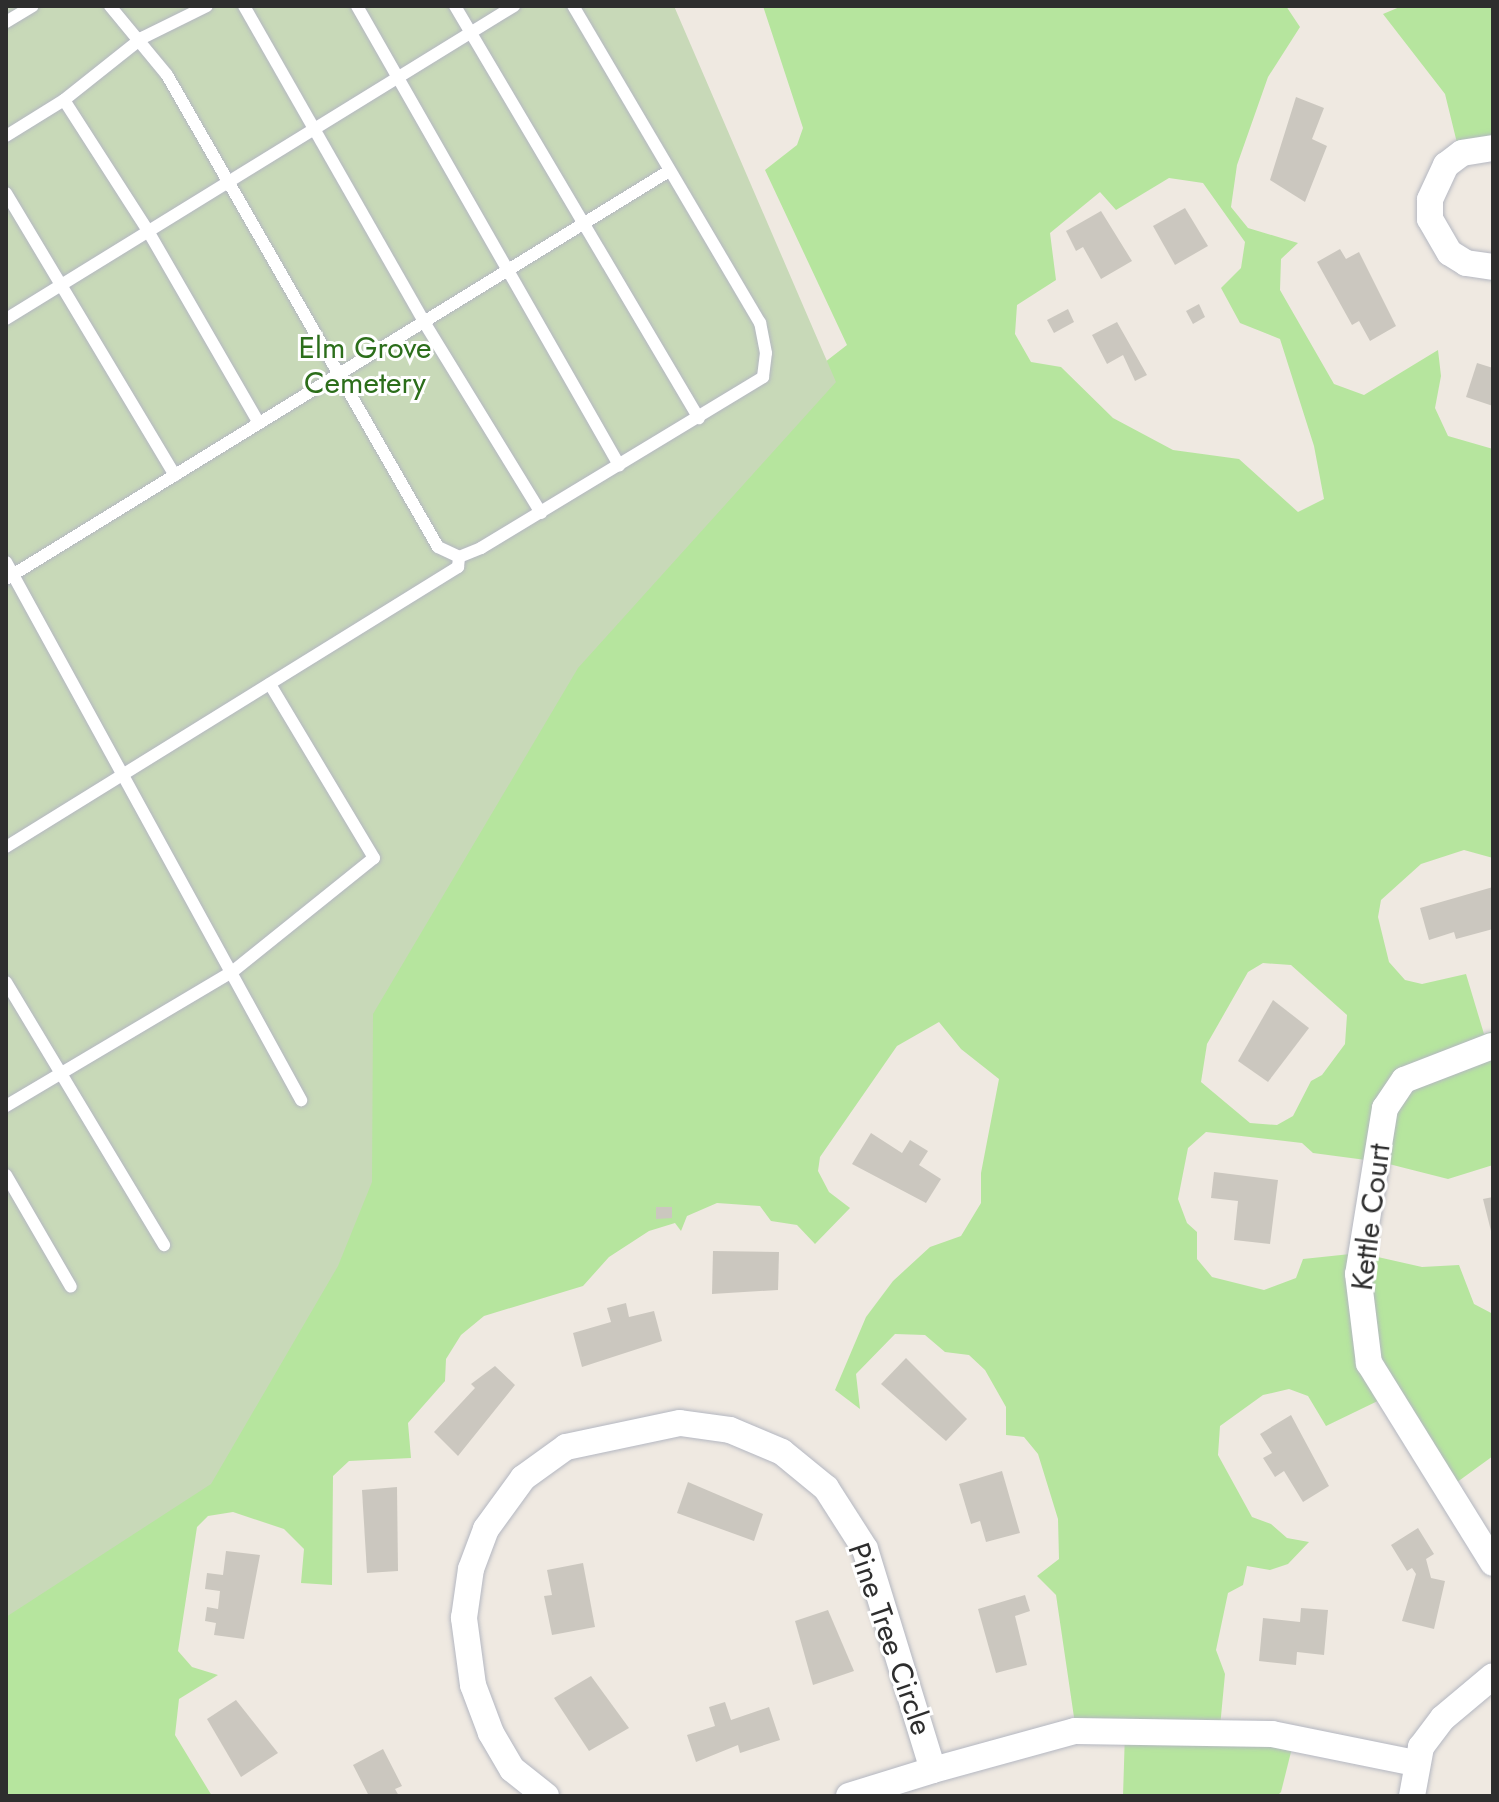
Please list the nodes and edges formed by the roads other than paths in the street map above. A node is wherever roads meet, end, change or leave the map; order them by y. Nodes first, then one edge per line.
1 (33, 6) edge
2 (110, 6) edge
3 (207, 6) edge
4 (244, 6) edge
5 (357, 6) edge
6 (455, 6) edge
7 (514, 6) edge
8 (573, 6) edge
9 (6, 22) edge
10 (470, 33) junction
11 (142, 38) junction
12 (397, 78) junction
13 (64, 100) junction
14 (316, 128) junction
15 (6, 136) edge
16 (1493, 148) edge
17 (669, 171) junction
18 (228, 182) junction
19 (6, 193) edge
20 (583, 224) junction
21 (148, 231) junction
22 (1493, 267) edge
23 (509, 270) junction
24 (61, 284) junction
25 (6, 319) edge
26 (424, 322) junction
27 (339, 375) junction
28 (699, 418) junction
29 (259, 423) junction
30 (619, 465) junction
31 (175, 475) junction
32 (541, 513) junction
33 (459, 557) junction
34 (6, 562) edge
35 (10, 576) edge
36 (270, 684) junction
37 (125, 774) junction
38 (6, 847) edge
39 (232, 972) junction
40 (6, 982) edge
41 (1492, 1046) edge
42 (62, 1074) junction
43 (301, 1100) dead end
44 (6, 1106) edge
45 (6, 1175) edge
46 (164, 1245) dead end
47 (71, 1287) dead end
48 (1493, 1563) edge
49 (1493, 1676) edge
50 (1415, 1763) junction
51 (933, 1770) junction
52 (546, 1796) edge
53 (849, 1796) edge
54 (1412, 1796) edge

1 - 9 lane
2 - 11 lane
3 - 11 lane
4 - 14 lane
5 - 12 lane
6 - 10 lane
7 - 10 lane
8 - 17 lane
10 - 12 lane
10 - 20 lane
11 - 13 lane
11 - 18 lane
12 - 14 lane
12 - 23 lane
13 - 15 lane
13 - 21 lane
14 - 18 lane
14 - 26 lane
16 - 22 street
17 - 20 lane
17 - 28 lane
18 - 21 lane
18 - 27 lane
19 - 24 lane
20 - 23 lane
20 - 28 lane
21 - 24 lane
21 - 29 lane
23 - 26 lane
23 - 30 lane
24 - 25 lane
24 - 31 lane
26 - 27 lane
26 - 32 lane
27 - 29 lane
27 - 33 lane
28 - 30 lane
29 - 31 lane
30 - 32 lane
31 - 35 lane
32 - 33 lane
33 - 36 lane
34 - 35 lane
35 - 37 lane
36 - 37 lane
36 - 39 lane
37 - 38 lane
37 - 39 lane
39 - 42 lane
39 - 43 lane
40 - 42 lane
41 - 48 street, Kettle Court
42 - 44 lane
42 - 46 lane
45 - 47 lane
49 - 50 street
50 - 51 street, Pine Tree Circle
50 - 54 street
51 - 52 street, Pine Tree Circle
51 - 53 street, Pine Tree Circle

